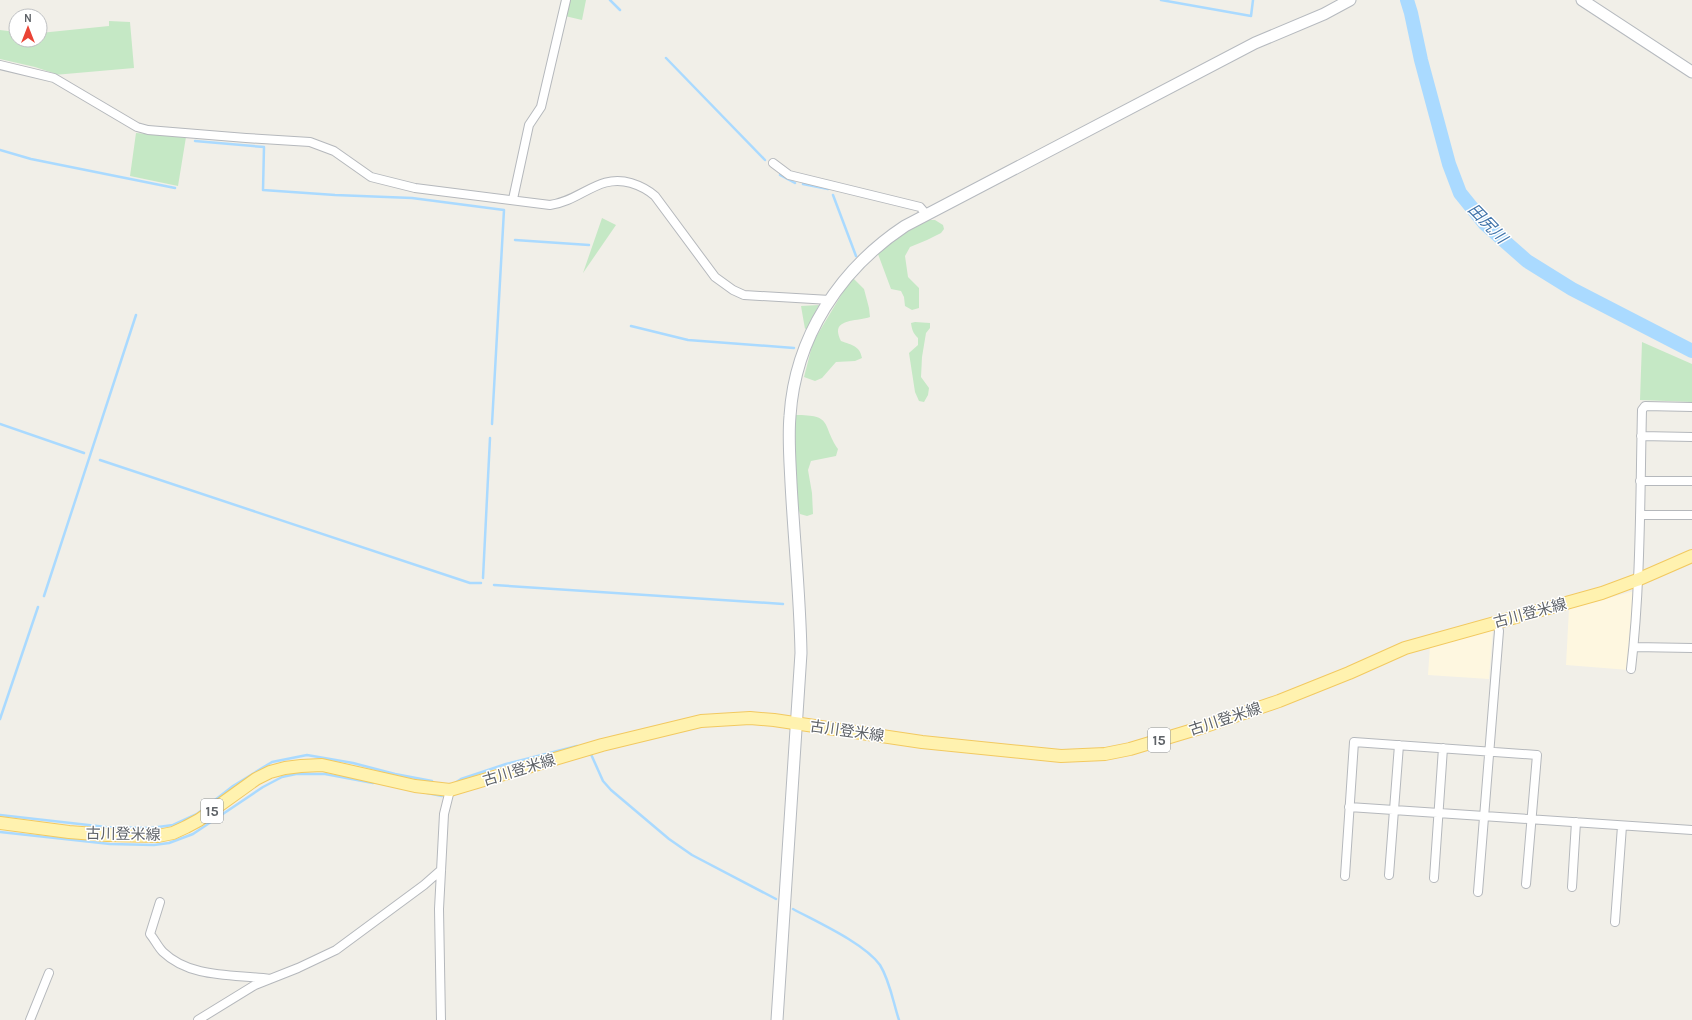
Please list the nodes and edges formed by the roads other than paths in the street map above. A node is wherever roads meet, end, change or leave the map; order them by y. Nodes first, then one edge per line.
1 (566, 0) edge
2 (1350, 0) edge
3 (1582, 0) edge
4 (0, 65) edge
5 (1692, 72) edge
6 (773, 164) dead end
7 (513, 199) junction
8 (926, 214) junction
9 (830, 300) junction
10 (1692, 407) edge
11 (1641, 436) junction
12 (1692, 437) edge
13 (1640, 481) junction
14 (1692, 481) edge
15 (1692, 514) edge
16 (1640, 515) junction
17 (1692, 556) edge
18 (1637, 580) junction
19 (1497, 622) junction
20 (1634, 647) junction
21 (1692, 648) edge
22 (1631, 669) dead end
23 (796, 723) junction
24 (1399, 745) junction
25 (1443, 748) junction
26 (1489, 752) junction
27 (450, 790) junction
28 (1349, 807) junction
29 (1394, 810) junction
30 (1439, 813) junction
31 (1483, 816) junction
32 (1531, 819) junction
33 (1576, 822) junction
34 (0, 823) edge
35 (1622, 826) junction
36 (1692, 830) edge
37 (441, 870) junction
38 (1389, 875) dead end
39 (1345, 876) dead end
40 (1434, 878) dead end
41 (1526, 884) dead end
42 (1572, 887) dead end
43 (1478, 892) dead end
44 (160, 902) dead end
45 (1615, 922) dead end
46 (49, 973) dead end
47 (271, 979) junction
48 (30, 1020) edge
49 (198, 1020) edge
50 (441, 1020) edge
51 (777, 1020) edge

1 - 7 street
2 - 8 street
3 - 5 street
4 - 7 street
6 - 8 street
7 - 9 street
8 - 9 street
9 - 23 street
10 - 11 street
11 - 12 street
11 - 13 street
13 - 14 street
13 - 16 street
15 - 16 street
16 - 18 street
17 - 18 main road, 古川登米線 / 15
18 - 19 main road, 古川登米線 / 15
18 - 20 street
19 - 23 main road, 古川登米線 / 15
19 - 26 street
20 - 21 street
20 - 22 street
23 - 27 main road, 古川登米線 / 15
23 - 51 street
24 - 25 street
24 - 28 street
24 - 29 street
25 - 26 street
25 - 30 street
26 - 31 street
26 - 32 street
27 - 34 main road, 古川登米線 / 15
27 - 37 street
28 - 29 street
28 - 39 street
29 - 30 street
29 - 38 street
30 - 31 street
30 - 40 street
31 - 32 street
31 - 43 street
32 - 33 street
32 - 41 street
33 - 35 street
33 - 42 street
35 - 36 street
35 - 45 street
37 - 47 street
37 - 50 street
44 - 47 street
46 - 48 street
47 - 49 street

